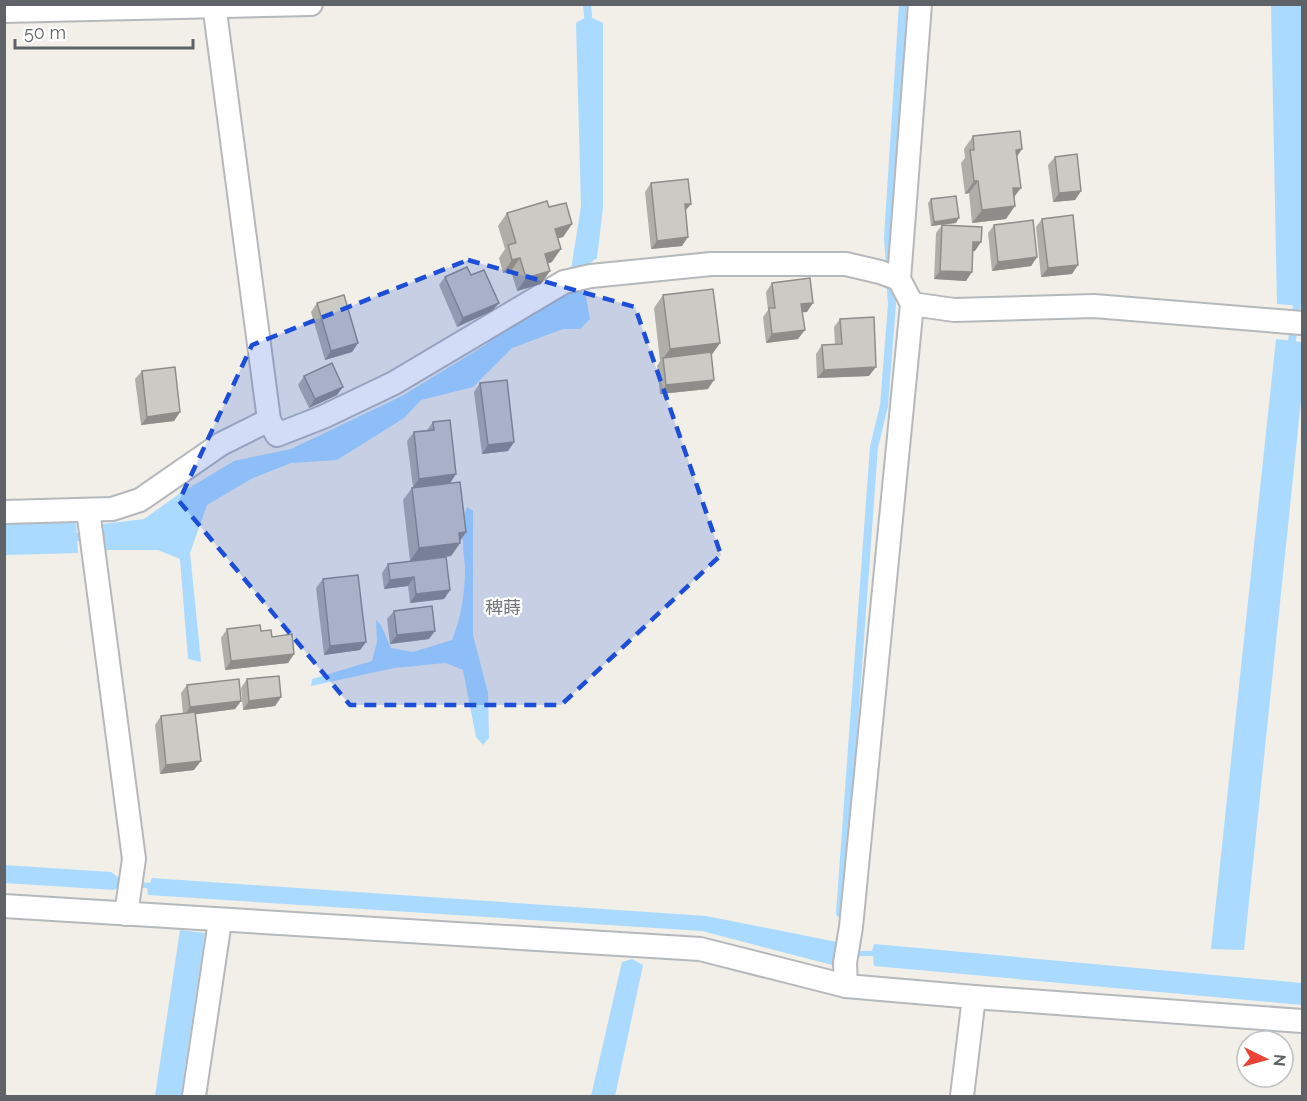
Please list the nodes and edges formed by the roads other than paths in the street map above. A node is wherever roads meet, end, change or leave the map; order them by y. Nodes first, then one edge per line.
1 (311, 4) edge
2 (920, 4) edge
3 (214, 5) edge
4 (4, 11) edge
5 (890, 275) junction
6 (912, 304) junction
7 (1296, 323) edge
8 (269, 420) junction
9 (4, 512) edge
10 (89, 518) junction
11 (128, 905) junction
12 (4, 906) edge
13 (219, 921) junction
14 (846, 975) junction
15 (974, 998) junction
16 (1302, 1021) edge
17 (195, 1096) edge
18 (962, 1096) edge

1 - 3 street
2 - 5 street
3 - 4 street
3 - 8 street
5 - 6 street
5 - 8 street
6 - 7 street
6 - 14 street
8 - 10 street
9 - 10 street
10 - 11 street
11 - 12 street
11 - 13 street
13 - 14 street
13 - 17 street
14 - 15 street
15 - 16 street
15 - 18 street

